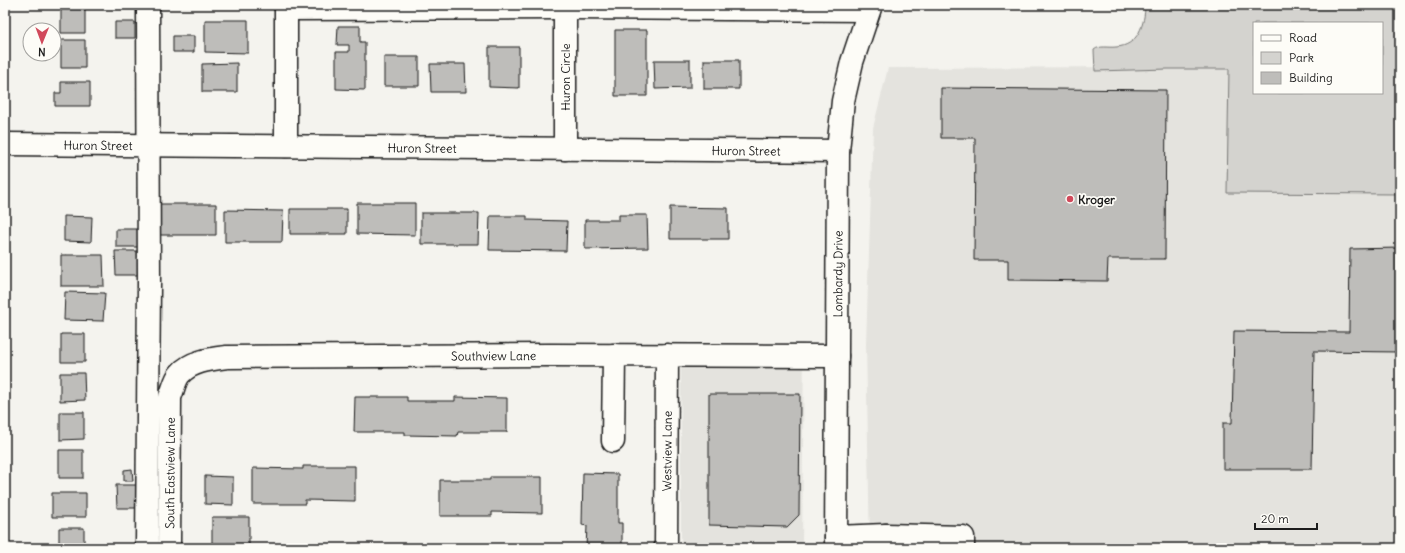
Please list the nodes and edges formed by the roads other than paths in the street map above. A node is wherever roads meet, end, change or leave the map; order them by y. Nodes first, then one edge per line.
1 (148, 5) edge
2 (565, 6) edge
3 (286, 7) edge
4 (870, 7) edge
5 (5, 144) edge
6 (149, 145) junction
7 (286, 146) junction
8 (565, 148) junction
9 (838, 151) junction
10 (614, 355) junction
11 (667, 355) junction
12 (837, 356) junction
13 (170, 397) joint
14 (613, 441) dead end
15 (886, 542) edge
16 (836, 543) edge
17 (147, 548) edge
18 (169, 548) edge
19 (666, 548) edge
20 (963, 548) edge

1 - 6 street
2 - 3 street
2 - 4 street
2 - 8 street, Huron Circle
3 - 7 street
4 - 9 street, Lombardy Drive
5 - 6 street, Huron Street
6 - 7 street, Huron Street
6 - 17 street
7 - 8 street, Huron Street
8 - 9 street, Huron Street
9 - 12 street, Lombardy Drive
10 - 11 street, Southview Lane
10 - 13 street, Southview Lane
10 - 14 street
11 - 12 street, Southview Lane
11 - 19 street, Westview Lane
12 - 16 street, Lombardy Drive
13 - 18 street, South Eastview Lane
15 - 16 street
15 - 20 street

